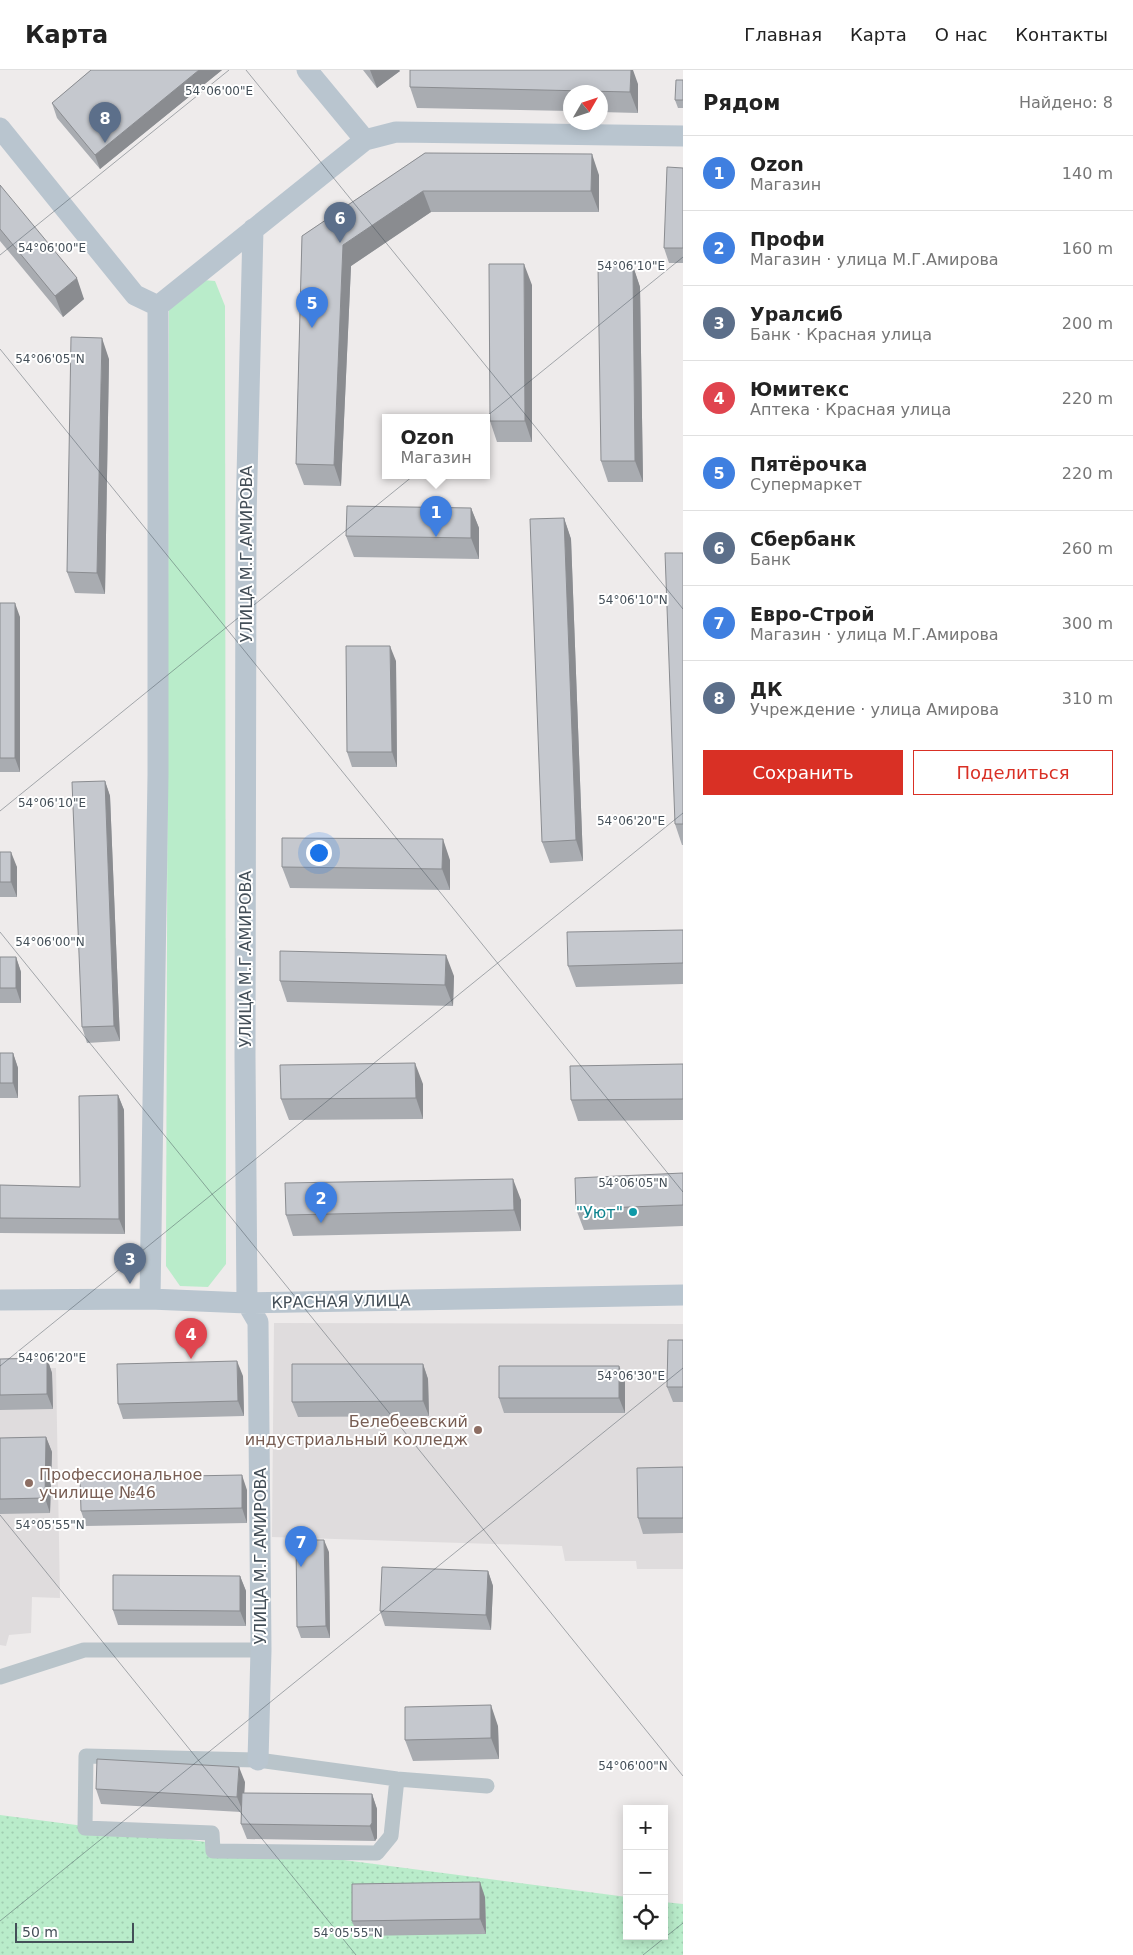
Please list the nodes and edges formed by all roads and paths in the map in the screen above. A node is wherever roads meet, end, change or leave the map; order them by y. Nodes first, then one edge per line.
1 (307, 70) edge
2 (0, 128) edge
3 (683, 136) edge
4 (365, 140) junction
5 (253, 229) junction
6 (158, 306) junction
7 (683, 1296) edge
8 (150, 1299) junction
9 (0, 1300) edge
10 (247, 1303) junction
11 (261, 1650) junction
12 (0, 1677) edge
13 (258, 1760) junction
14 (398, 1779) junction
15 (488, 1786) dead end

1 - 4 street
2 - 6 street
3 - 4 street
4 - 5 street
5 - 6 street
5 - 10 street, УЛИЦА М.Г.АМИРОВА
6 - 8 street
7 - 10 street, КРАСНАЯ УЛИЦА
8 - 9 street, КРАСНАЯ УЛИЦА
8 - 10 street, КРАСНАЯ УЛИЦА
10 - 11 street, УЛИЦА М.Г.АМИРОВА
11 - 12 street
11 - 13 street, УЛИЦА М.Г.АМИРОВА
13 - 14 street
13 - 14 street
14 - 15 street

